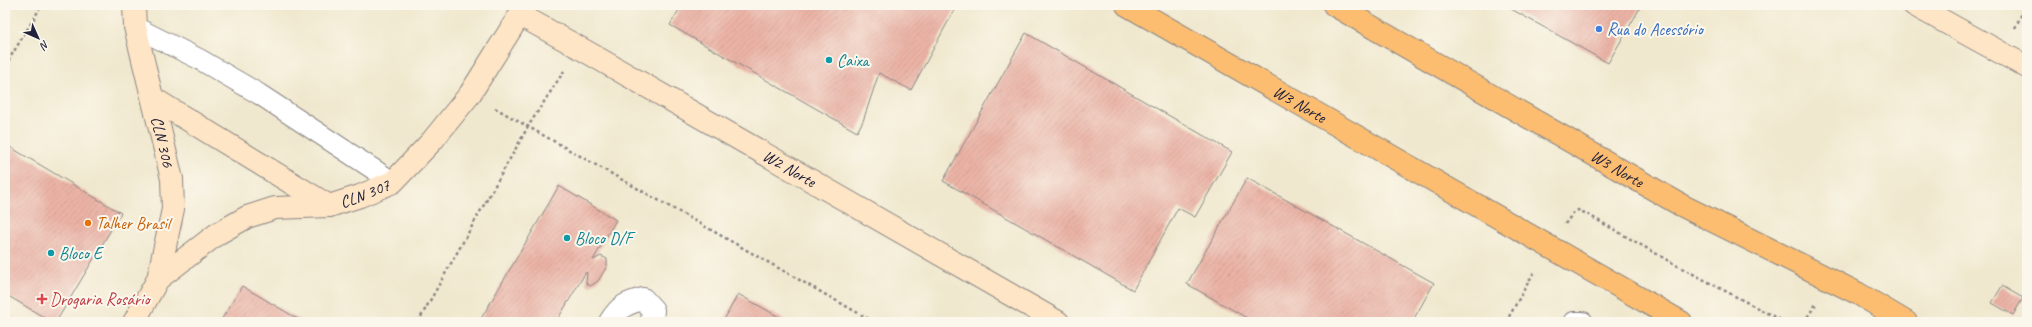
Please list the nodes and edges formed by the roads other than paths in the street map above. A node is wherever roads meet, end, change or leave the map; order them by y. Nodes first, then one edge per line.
1 (134, 5) edge
2 (1127, 5) edge
3 (1334, 5) edge
4 (1914, 5) edge
5 (523, 10) edge
6 (136, 27) junction
7 (2027, 67) edge
8 (154, 99) junction
9 (393, 182) junction
10 (329, 206) junction
11 (158, 279) junction
12 (134, 322) edge
13 (610, 322) edge
14 (652, 322) edge
15 (1058, 322) edge
16 (1574, 322) edge
17 (1583, 322) edge
18 (1681, 322) edge
19 (1906, 322) edge

1 - 6 street, CLN 306
2 - 18 main road, W3 Norte
3 - 19 main road, W3 Norte
4 - 7 street
5 - 9 street, CLN 307
5 - 15 street, W2 Norte
6 - 8 street, CLN 306
6 - 9 lane
8 - 10 street
8 - 11 street, CLN 306
9 - 10 street, CLN 307
10 - 11 street, CLN 307
11 - 12 street
13 - 14 street
16 - 17 lane

